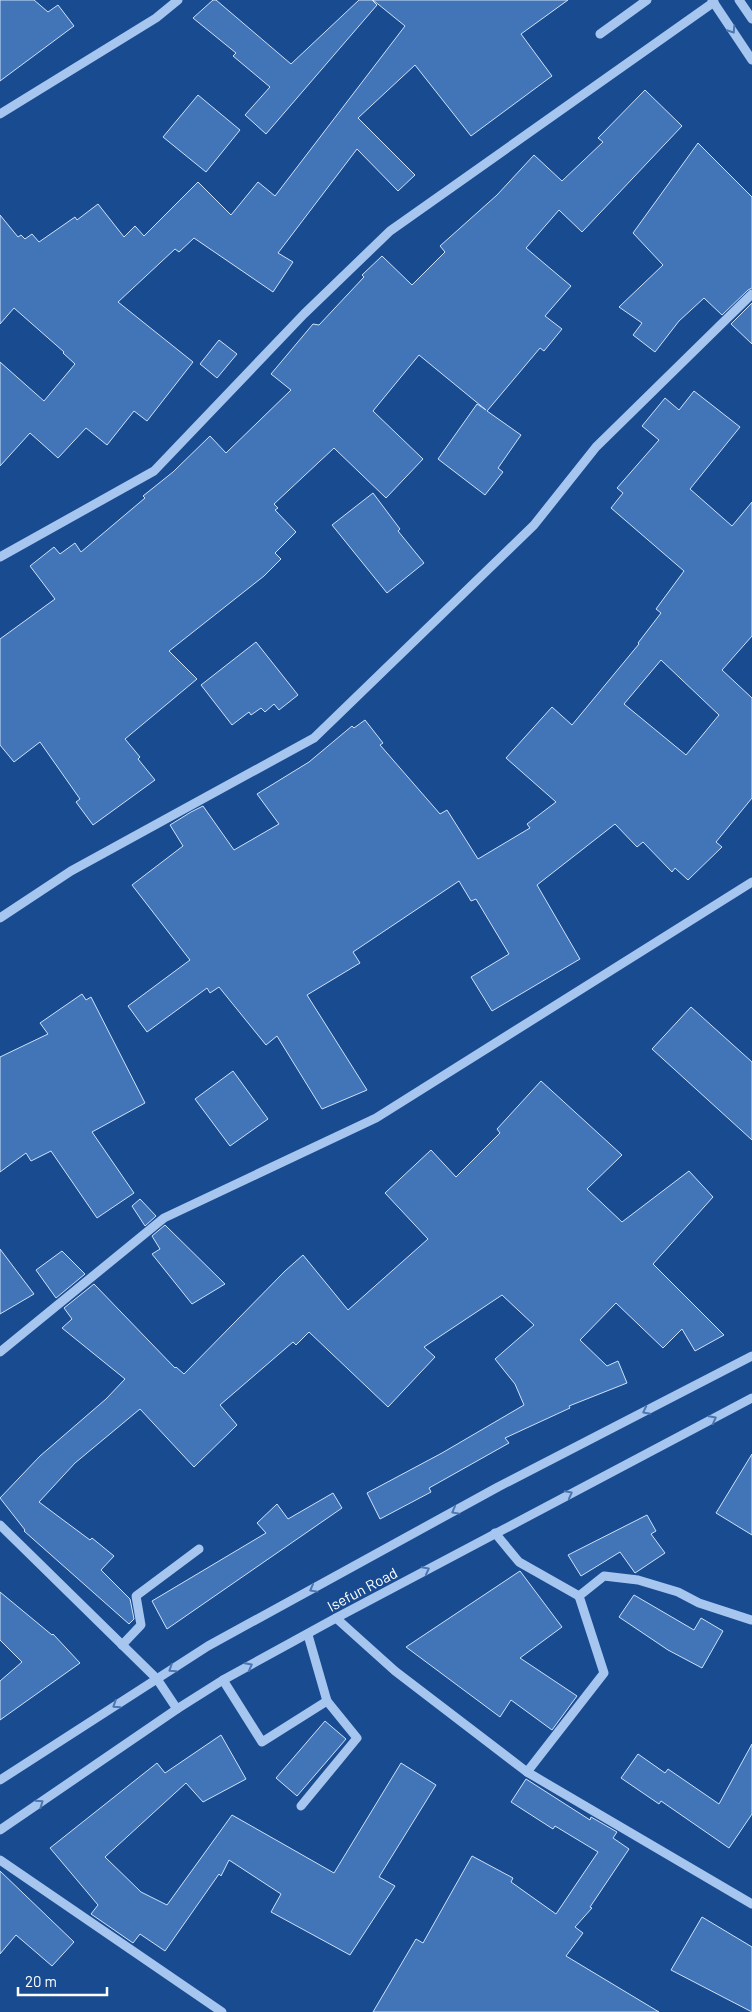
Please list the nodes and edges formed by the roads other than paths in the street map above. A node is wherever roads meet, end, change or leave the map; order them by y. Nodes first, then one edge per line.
1 (178, 0) edge
2 (647, 0) edge
3 (739, 0) edge
4 (713, 1) edge
5 (752, 19) edge
6 (600, 34) dead end
7 (752, 60) edge
8 (0, 114) edge
9 (752, 294) edge
10 (0, 557) edge
11 (752, 882) edge
12 (0, 918) edge
13 (0, 1352) edge
14 (752, 1356) edge
15 (752, 1398) edge
16 (0, 1524) edge
17 (495, 1534) junction
18 (199, 1549) dead end
19 (580, 1596) junction
20 (336, 1618) junction
21 (751, 1620) dead end
22 (308, 1635) junction
23 (122, 1645) junction
24 (157, 1679) junction
25 (223, 1680) junction
26 (327, 1701) junction
27 (177, 1709) junction
28 (527, 1772) junction
29 (0, 1780) edge
30 (301, 1806) dead end
31 (0, 1830) edge
32 (0, 1860) edge
33 (752, 1904) edge
34 (222, 2012) edge

1 - 8 street
2 - 6 street
3 - 5 street
4 -> 7 street
4 - 10 street
9 - 12 street
11 - 13 street
14 -> 24 street, Isefun Road
17 -> 15 street, Isefun Road
16 - 23 street
17 - 19 street
20 -> 17 street, Isefun Road
18 - 23 street
19 - 21 street
19 - 28 street
20 - 22 street, Isefun Road
20 - 28 street
25 -> 22 street, Isefun Road
22 - 26 street
23 - 24 street
24 - 27 street
24 -> 29 street, Isefun Road
25 - 26 street
25 - 27 street, Isefun Road
26 - 30 street
31 -> 27 street, Isefun Road
28 - 33 street
32 - 34 street

